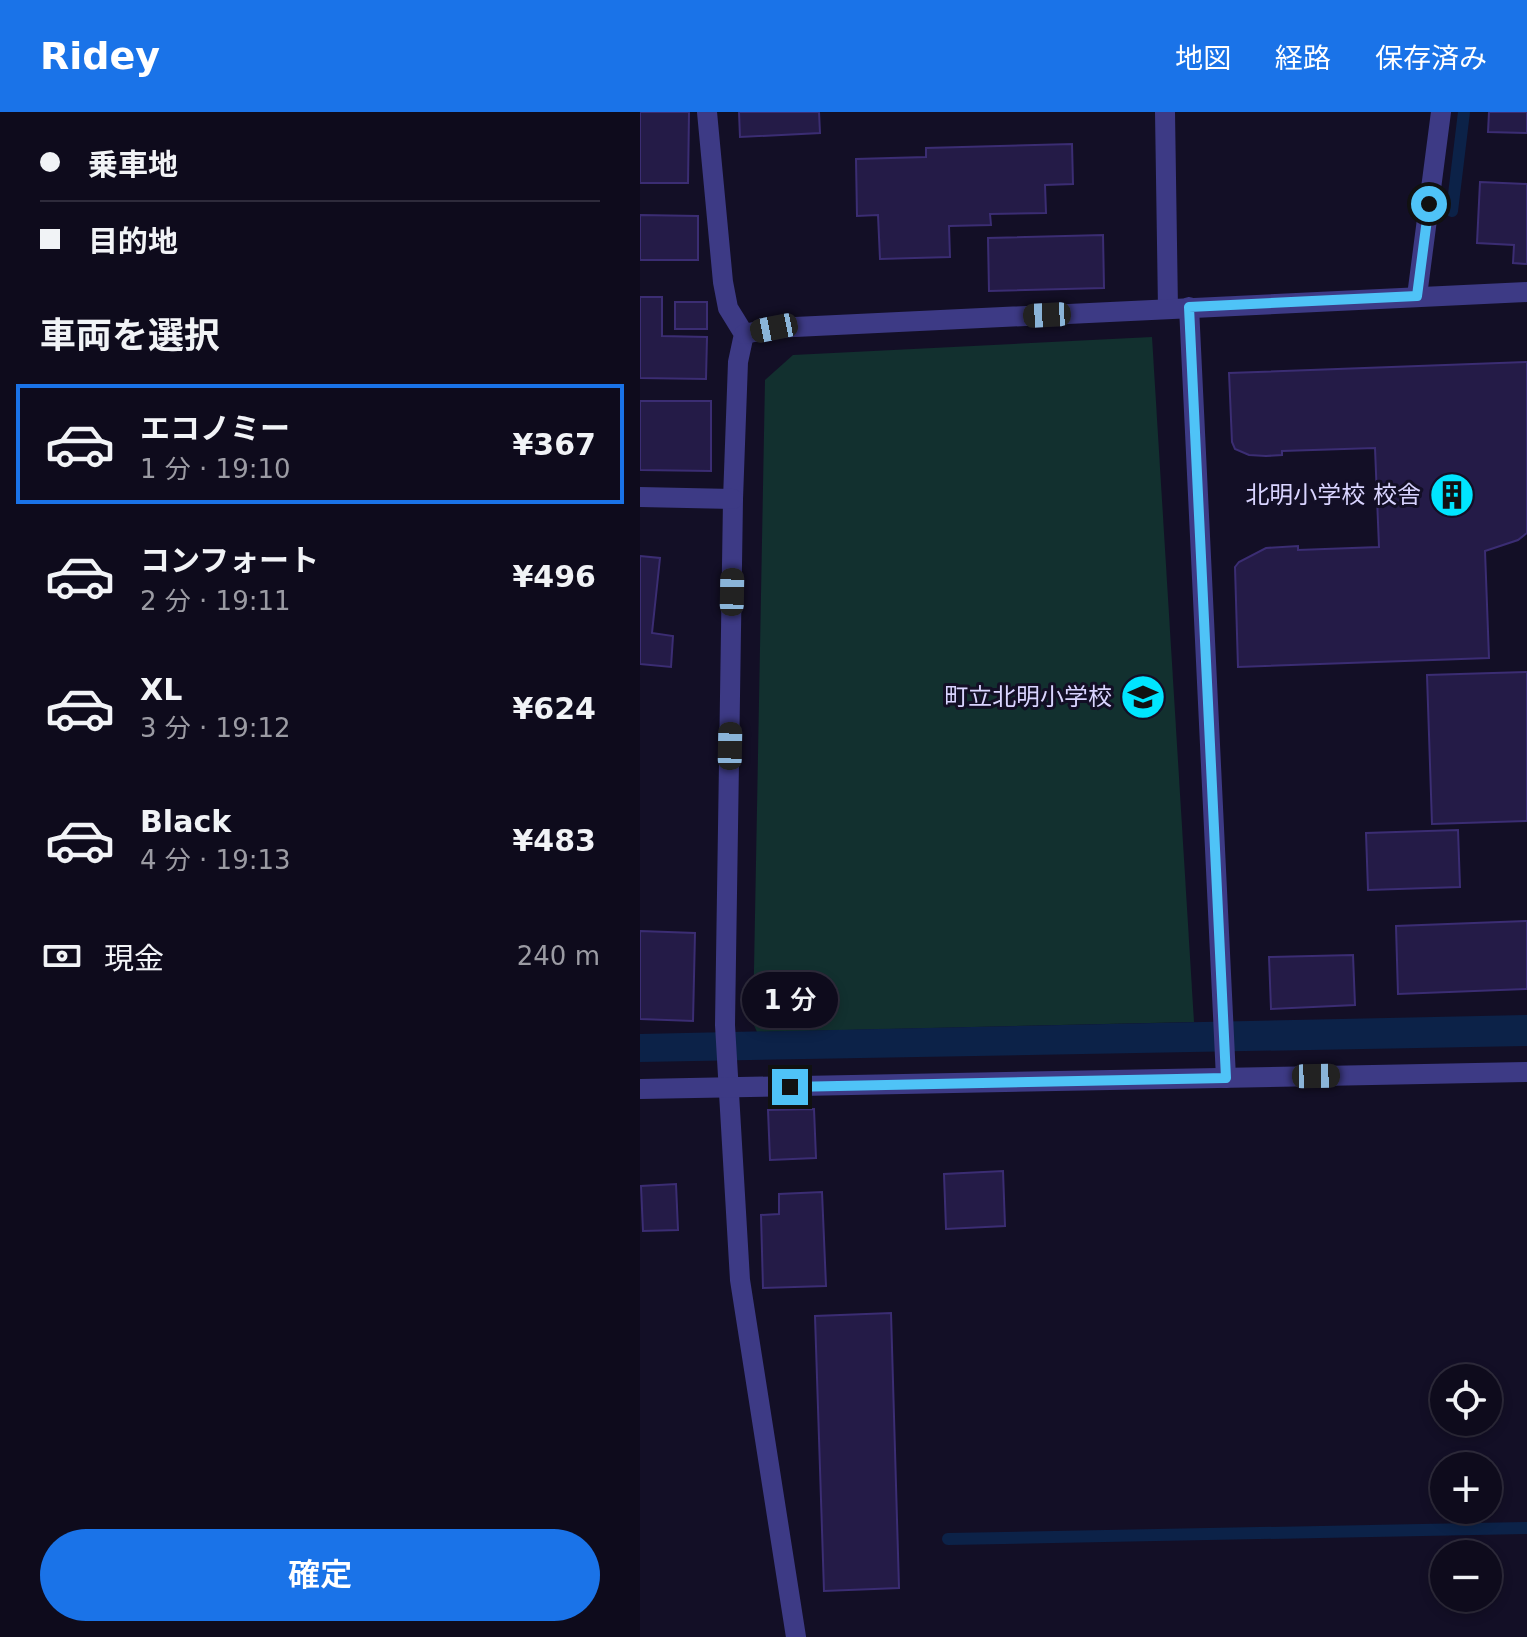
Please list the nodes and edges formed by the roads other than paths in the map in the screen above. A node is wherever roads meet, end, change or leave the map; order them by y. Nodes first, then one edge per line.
1 (707, 112) edge
2 (1165, 112) edge
3 (1441, 112) edge
4 (1527, 292) edge
5 (1417, 296) junction
6 (1189, 307) junction
7 (1168, 309) junction
8 (744, 334) junction
9 (640, 497) edge
10 (733, 499) junction
11 (1226, 1070) junction
12 (1527, 1072) edge
13 (727, 1080) junction
14 (640, 1089) edge
15 (796, 1637) edge

1 - 8 street
2 - 7 street
3 - 5 street
4 - 5 street
5 - 6 street
6 - 7 street
6 - 11 street
7 - 8 street
8 - 10 street
9 - 10 street
10 - 13 street
11 - 12 street
11 - 13 street
13 - 14 street
13 - 15 street

